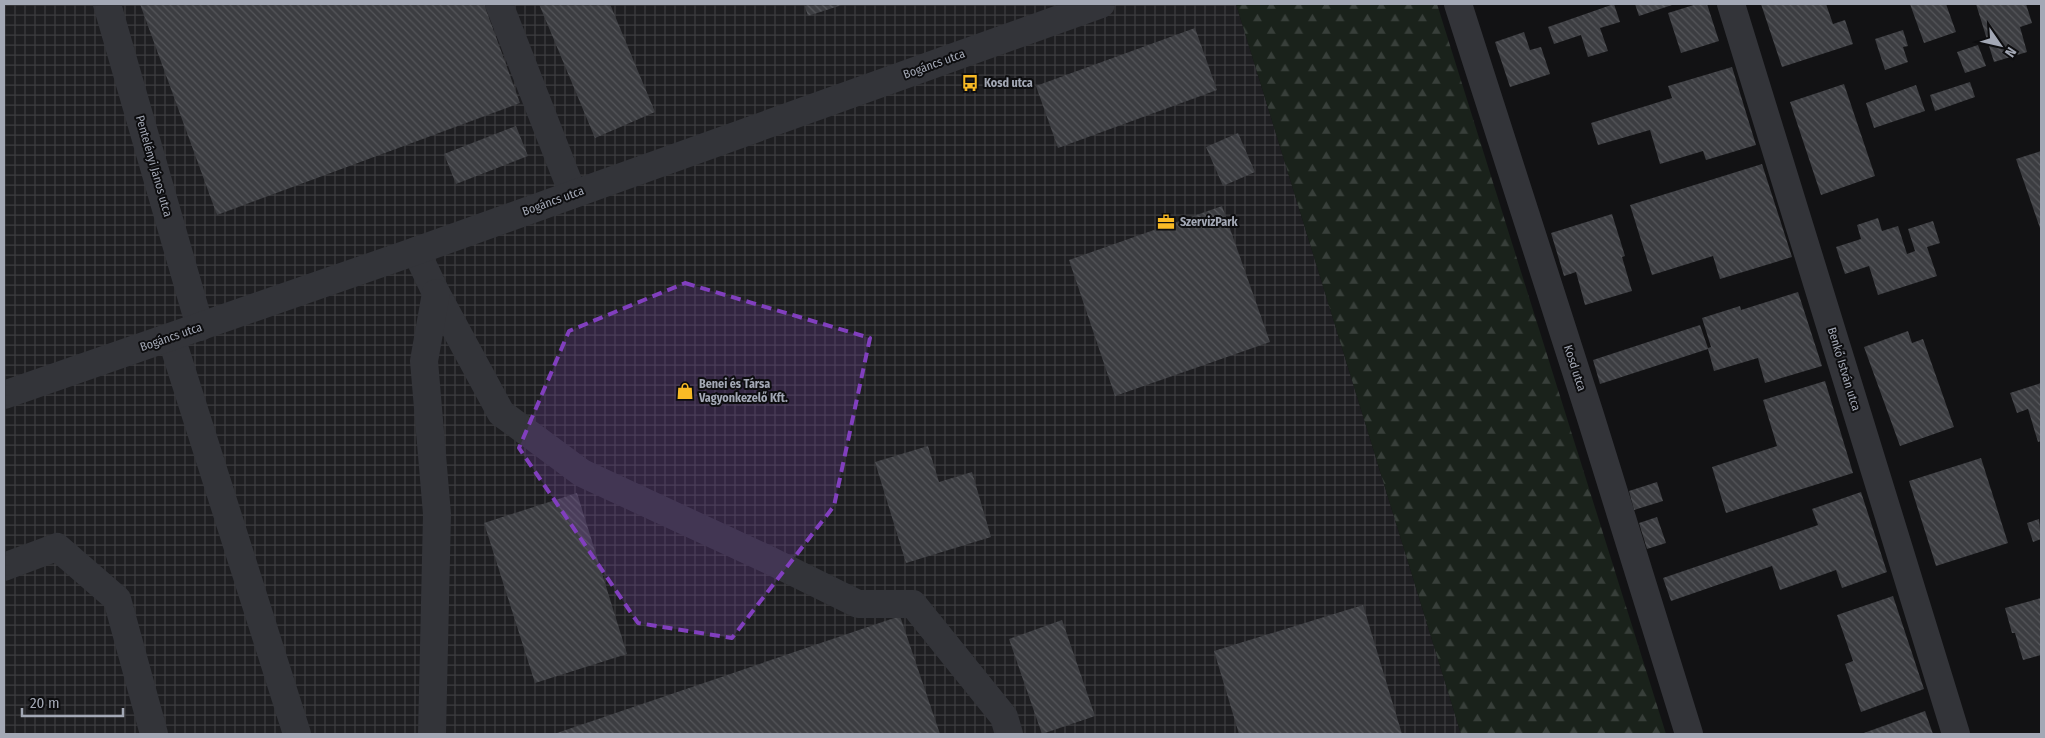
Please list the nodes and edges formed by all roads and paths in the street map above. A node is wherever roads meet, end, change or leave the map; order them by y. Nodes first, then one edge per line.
1 (107, 4) edge
2 (499, 4) edge
3 (1101, 4) edge
4 (1458, 4) edge
5 (1732, 4) edge
6 (573, 194) junction
7 (416, 251) junction
8 (436, 293) junction
9 (200, 327) junction
10 (171, 337) junction
11 (4, 395) edge
12 (4, 567) edge
13 (154, 734) edge
14 (297, 734) edge
15 (432, 734) edge
16 (1009, 734) edge
17 (1689, 734) edge
18 (1956, 734) edge

1 - 9 street, Pentelényi János utca
2 - 6 street
3 - 6 street, Bogáncs utca
4 - 17 street, Kosd utca
5 - 18 street, Benkő István utca
6 - 7 street, Bogáncs utca
7 - 8 street
7 - 9 street, Bogáncs utca
8 - 15 street
8 - 16 street
9 - 10 street, Bogáncs utca
10 - 11 street, Bogáncs utca
10 - 14 street
12 - 13 street

